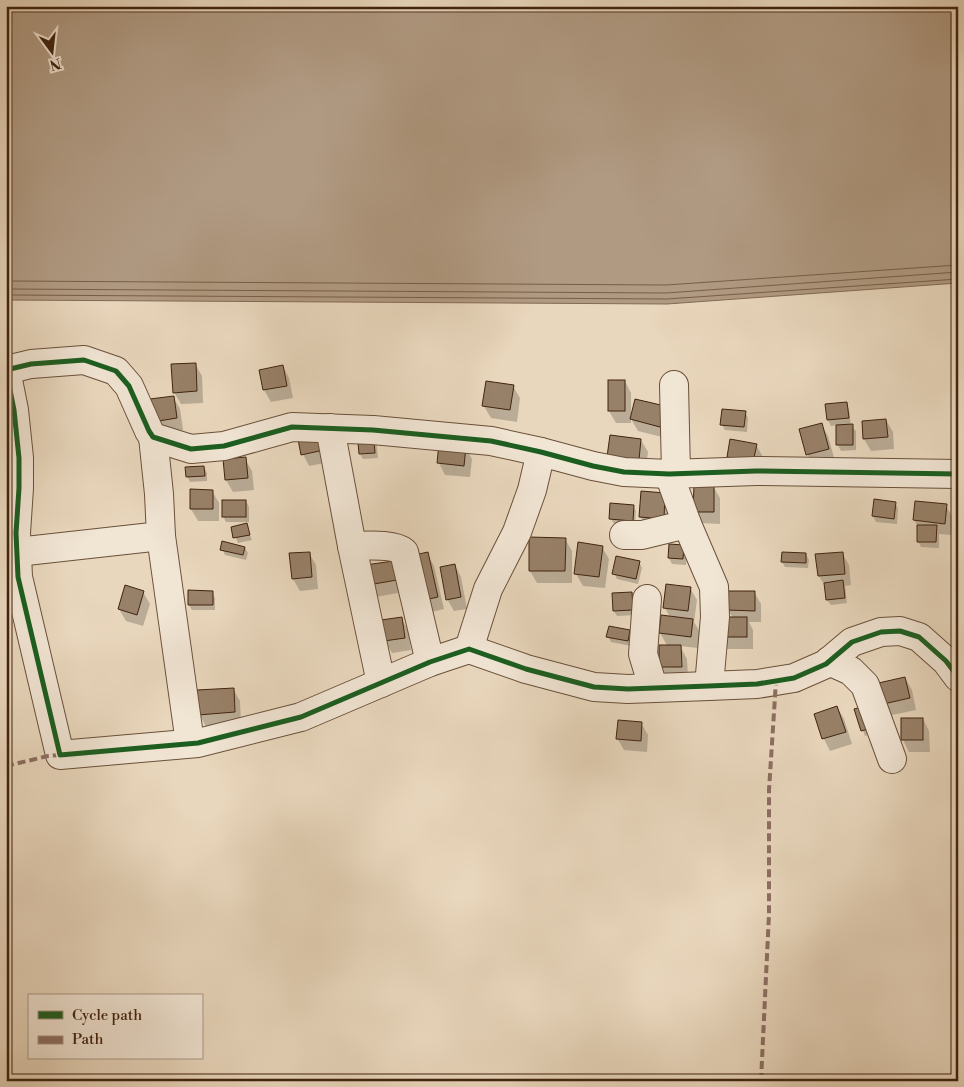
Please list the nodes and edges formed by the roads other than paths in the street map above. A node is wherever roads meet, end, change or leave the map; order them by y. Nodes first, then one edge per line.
1 (6, 370) edge
2 (674, 386) dead end
3 (330, 428) junction
4 (154, 436) junction
5 (541, 452) junction
6 (673, 474) junction
7 (958, 474) edge
8 (687, 524) junction
9 (161, 536) junction
10 (624, 536) dead end
11 (352, 546) junction
12 (17, 552) junction
13 (647, 598) dead end
14 (468, 650) junction
15 (829, 661) junction
16 (430, 662) junction
17 (958, 677) edge
18 (381, 683) junction
19 (710, 686) junction
20 (653, 687) junction
21 (190, 743) junction
22 (892, 759) dead end

1 - 4 street
1 - 12 street
2 - 6 street
3 - 4 street
3 - 5 street
3 - 11 street
4 - 9 street
5 - 6 street
5 - 14 street
6 - 7 street
6 - 8 street
8 - 10 street
8 - 19 street
9 - 12 street
9 - 21 street
11 - 16 street
11 - 18 street
12 - 21 street
13 - 20 street
14 - 16 street
14 - 20 street
15 - 17 street
15 - 19 street
15 - 22 street
16 - 18 street
18 - 21 street
19 - 20 street

